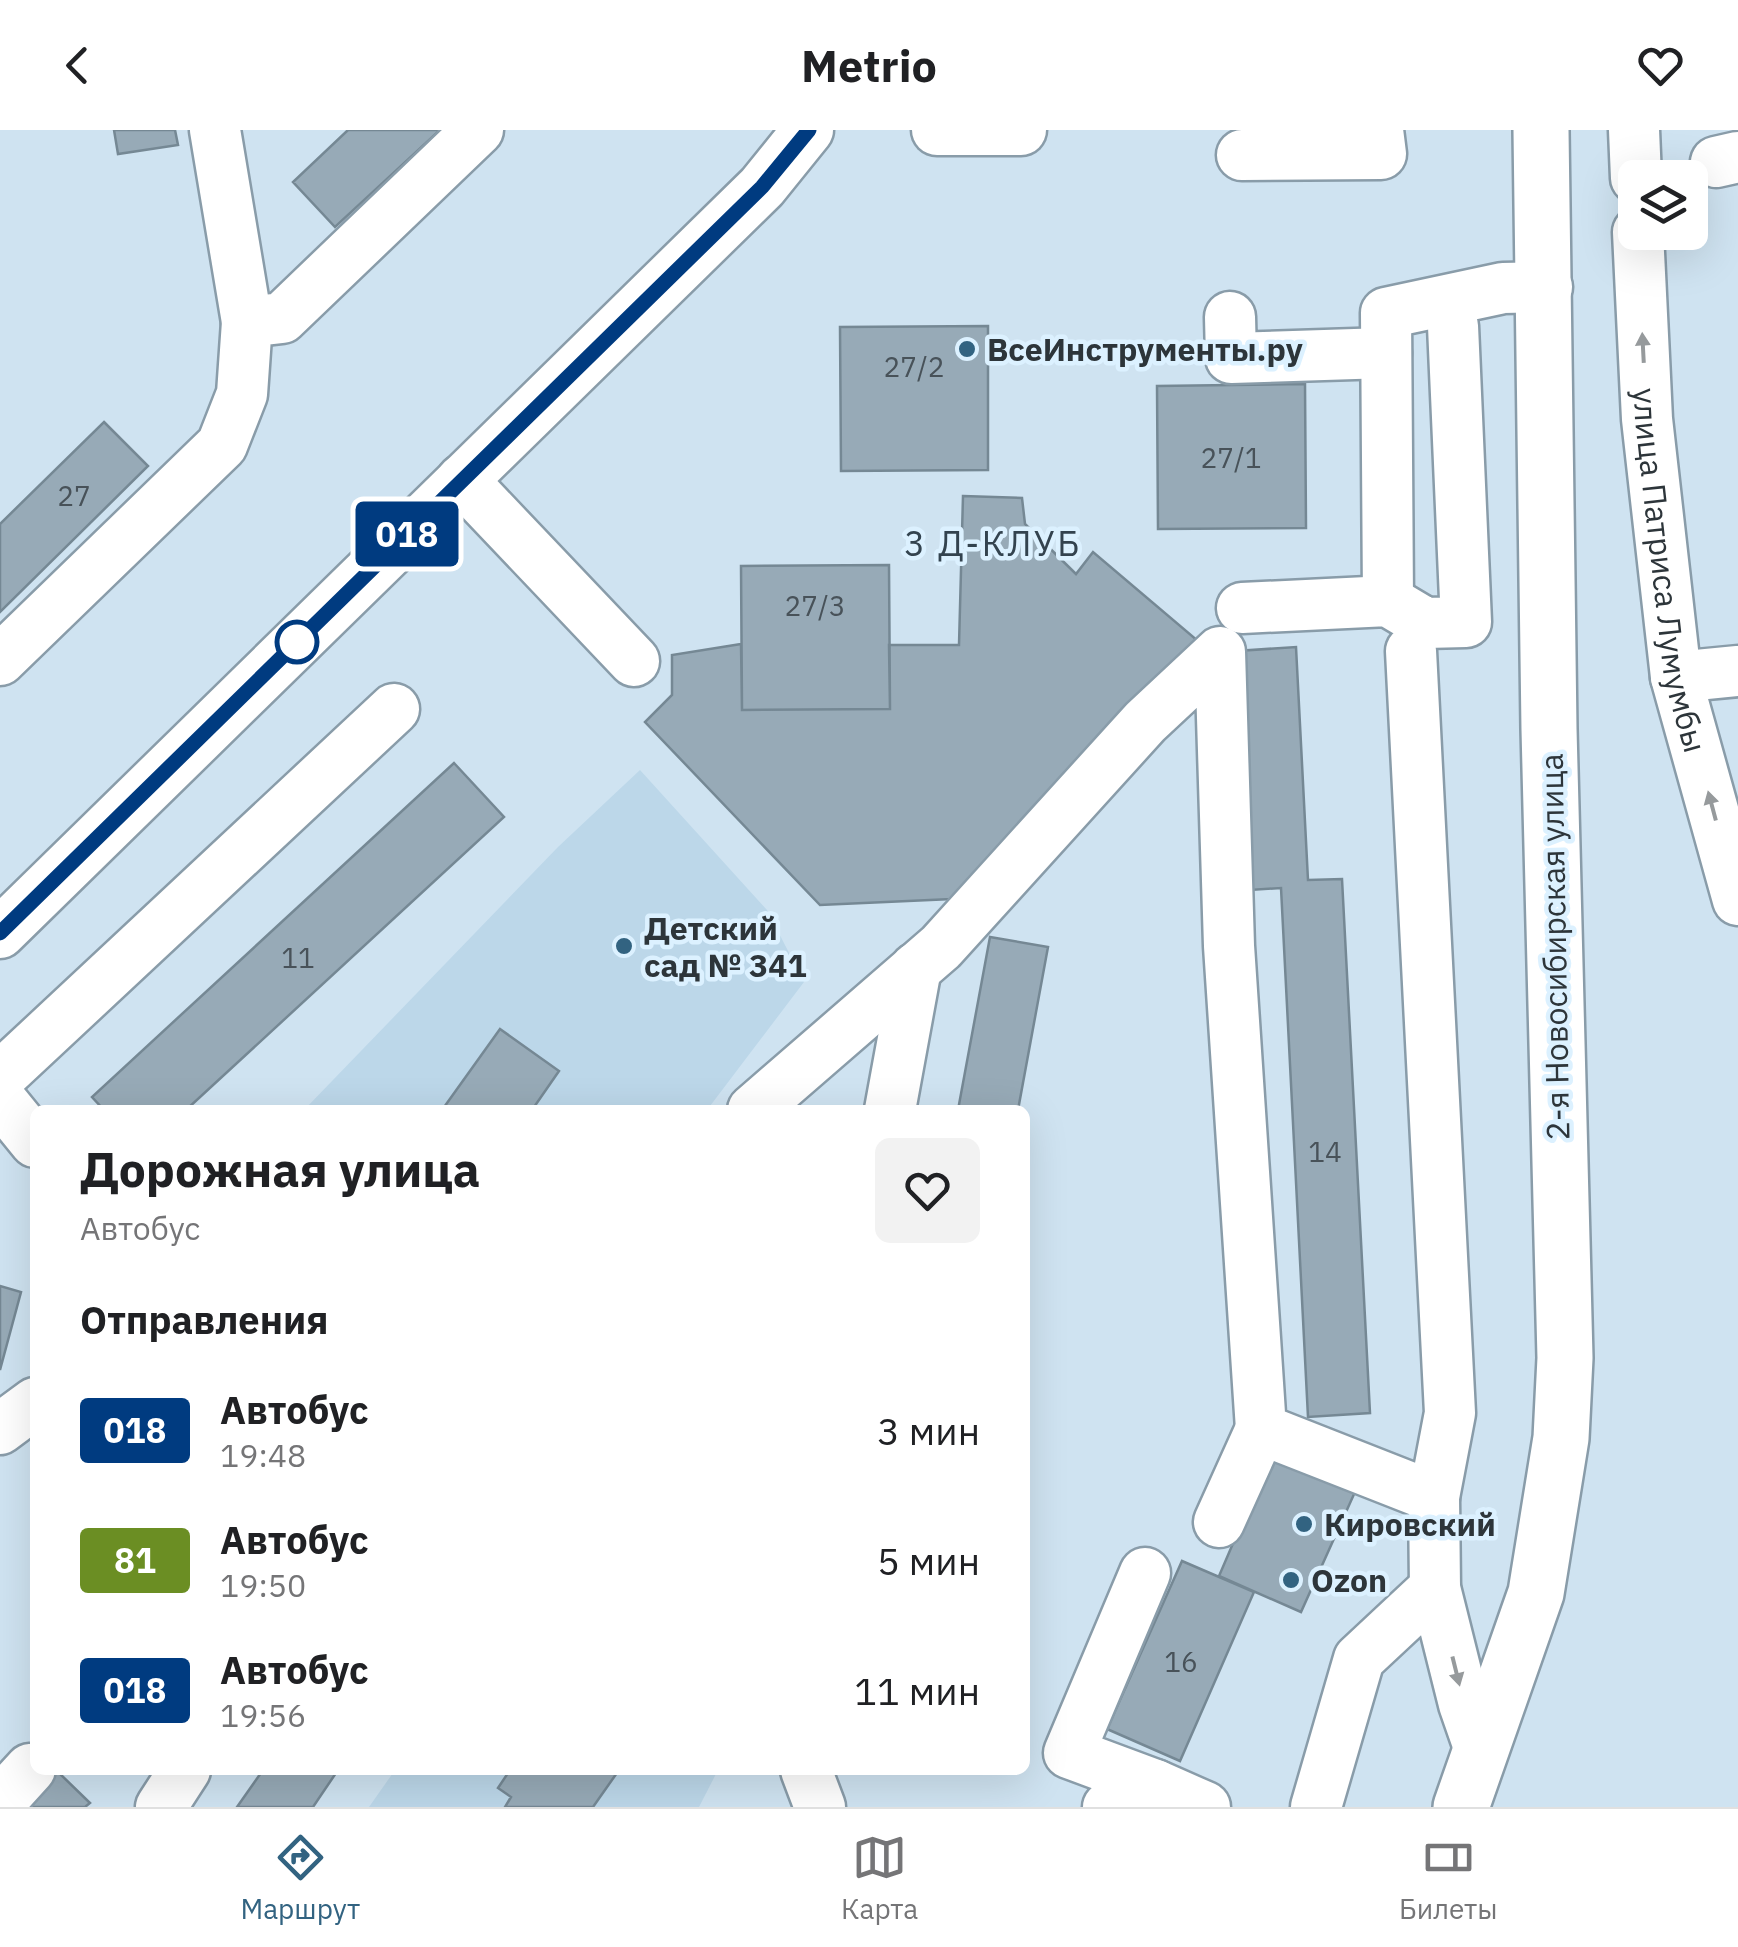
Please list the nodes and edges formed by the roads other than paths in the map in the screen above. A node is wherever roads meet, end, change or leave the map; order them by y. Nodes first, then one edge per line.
1 (215, 130) edge
2 (478, 130) edge
3 (808, 130) edge
4 (937, 130) edge
5 (1021, 130) edge
6 (1378, 130) edge
7 (1541, 130) edge
8 (1634, 130) edge
9 (1242, 155) dead end
10 (1635, 160) edge
11 (1639, 250) edge
12 (1547, 288) junction
13 (1230, 316) dead end
14 (247, 322) junction
15 (1453, 326) dead end
16 (1386, 353) junction
17 (462, 480) junction
18 (1388, 601) junction
19 (1242, 608) dead end
20 (1411, 650) dead end
21 (0, 660) edge
22 (634, 661) dead end
23 (1738, 671) edge
24 (1676, 677) junction
25 (394, 709) dead end
26 (1738, 900) edge
27 (0, 933) edge
28 (916, 968) junction
29 (0, 1077) edge
30 (0, 1099) edge
31 (759, 1105) edge
32 (891, 1105) edge
33 (30, 1136) edge
34 (30, 1408) edge
35 (1261, 1429) junction
36 (0, 1430) edge
37 (1434, 1497) junction
38 (1219, 1522) dead end
39 (1146, 1573) dead end
40 (1435, 1588) junction
41 (1481, 1753) junction
42 (182, 1775) edge
43 (808, 1775) edge
44 (1151, 1796) edge
45 (160, 1807) edge
46 (820, 1807) edge
47 (1108, 1807) edge
48 (1205, 1807) edge
49 (1316, 1807) edge
50 (1461, 1807) edge

1 - 14 street
2 - 14 street
3 - 17 street
4 - 5 street
6 - 9 street
7 - 12 main road, 2-я Новосибирская улица
8 - 10 street
24 -> 11 street, улица Патриса Лумумбы
12 - 16 street
12 - 41 main road, 2-я Новосибирская улица
13 - 16 street
14 - 21 street
15 - 18 street
16 - 18 street
17 - 22 street
17 - 27 street
18 - 19 street
20 - 37 street
23 - 24 street
26 -> 24 street, улица Патриса Лумумбы
25 - 29 street
28 - 31 street
28 - 32 street
28 - 35 street
30 - 33 street
34 - 36 street
35 - 37 street
35 - 38 street
37 - 40 street
39 - 44 street
40 -> 41 street
40 - 49 street
41 - 50 main road, 2-я Новосибирская улица
42 - 45 street
43 - 46 street
44 - 47 street
44 - 48 street

